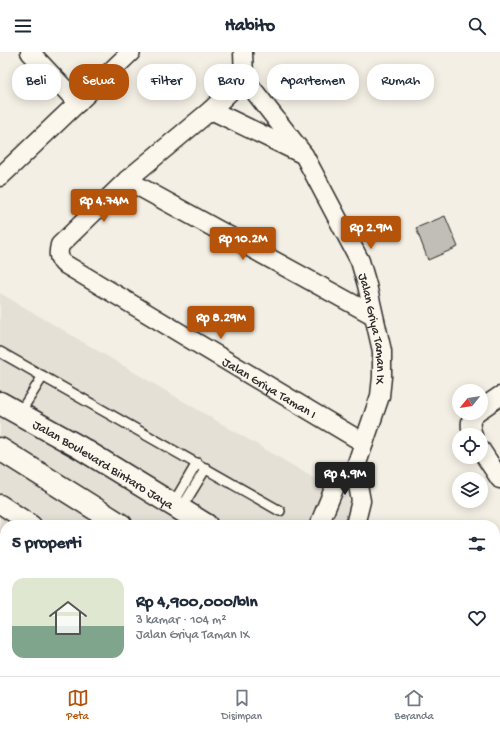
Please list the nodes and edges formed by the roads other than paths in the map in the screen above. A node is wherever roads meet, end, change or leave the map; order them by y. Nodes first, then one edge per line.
1 (30, 52) edge
2 (131, 52) edge
3 (243, 52) edge
4 (243, 64) edge
5 (259, 97) edge
6 (221, 100) edge
7 (78, 103) junction
8 (211, 110) junction
9 (304, 155) junction
10 (0, 176) edge
11 (127, 180) junction
12 (373, 315) junction
13 (0, 352) edge
14 (46, 378) junction
15 (500, 396) edge
16 (0, 403) edge
17 (488, 404) edge
18 (22, 416) junction
19 (364, 443) junction
20 (0, 449) edge
21 (488, 461) edge
22 (197, 463) junction
23 (206, 468) junction
24 (355, 469) junction
25 (500, 479) edge
26 (0, 504) edge
27 (177, 507) junction
28 (280, 511) dead end
29 (24, 520) edge
30 (107, 520) edge
31 (198, 520) edge
32 (321, 520) edge
33 (356, 520) edge

1 - 7 street
2 - 7 street
3 - 4 street
5 - 9 street, Jalan Griya Taman IX
6 - 8 street
7 - 10 street
8 - 9 street
8 - 11 street
9 - 12 street, Jalan Griya Taman IX
11 - 12 street
11 - 19 street, Jalan Griya Taman I
12 - 19 street, Jalan Griya Taman IX
13 - 14 lane
14 - 18 lane
14 - 22 lane
15 - 17 street
16 - 18 main road, Jalan Boulevard Bintaro Jaya
18 - 27 main road, Jalan Boulevard Bintaro Jaya
19 - 24 street, Jalan Griya Taman IX
20 - 30 main road
21 - 25 street
22 - 23 lane
22 - 27 lane
23 - 27 lane
23 - 28 lane
24 - 32 street
24 - 33 street, Jalan Griya Taman IX
26 - 29 street
27 - 31 main road, Jalan Boulevard Bintaro Jaya

